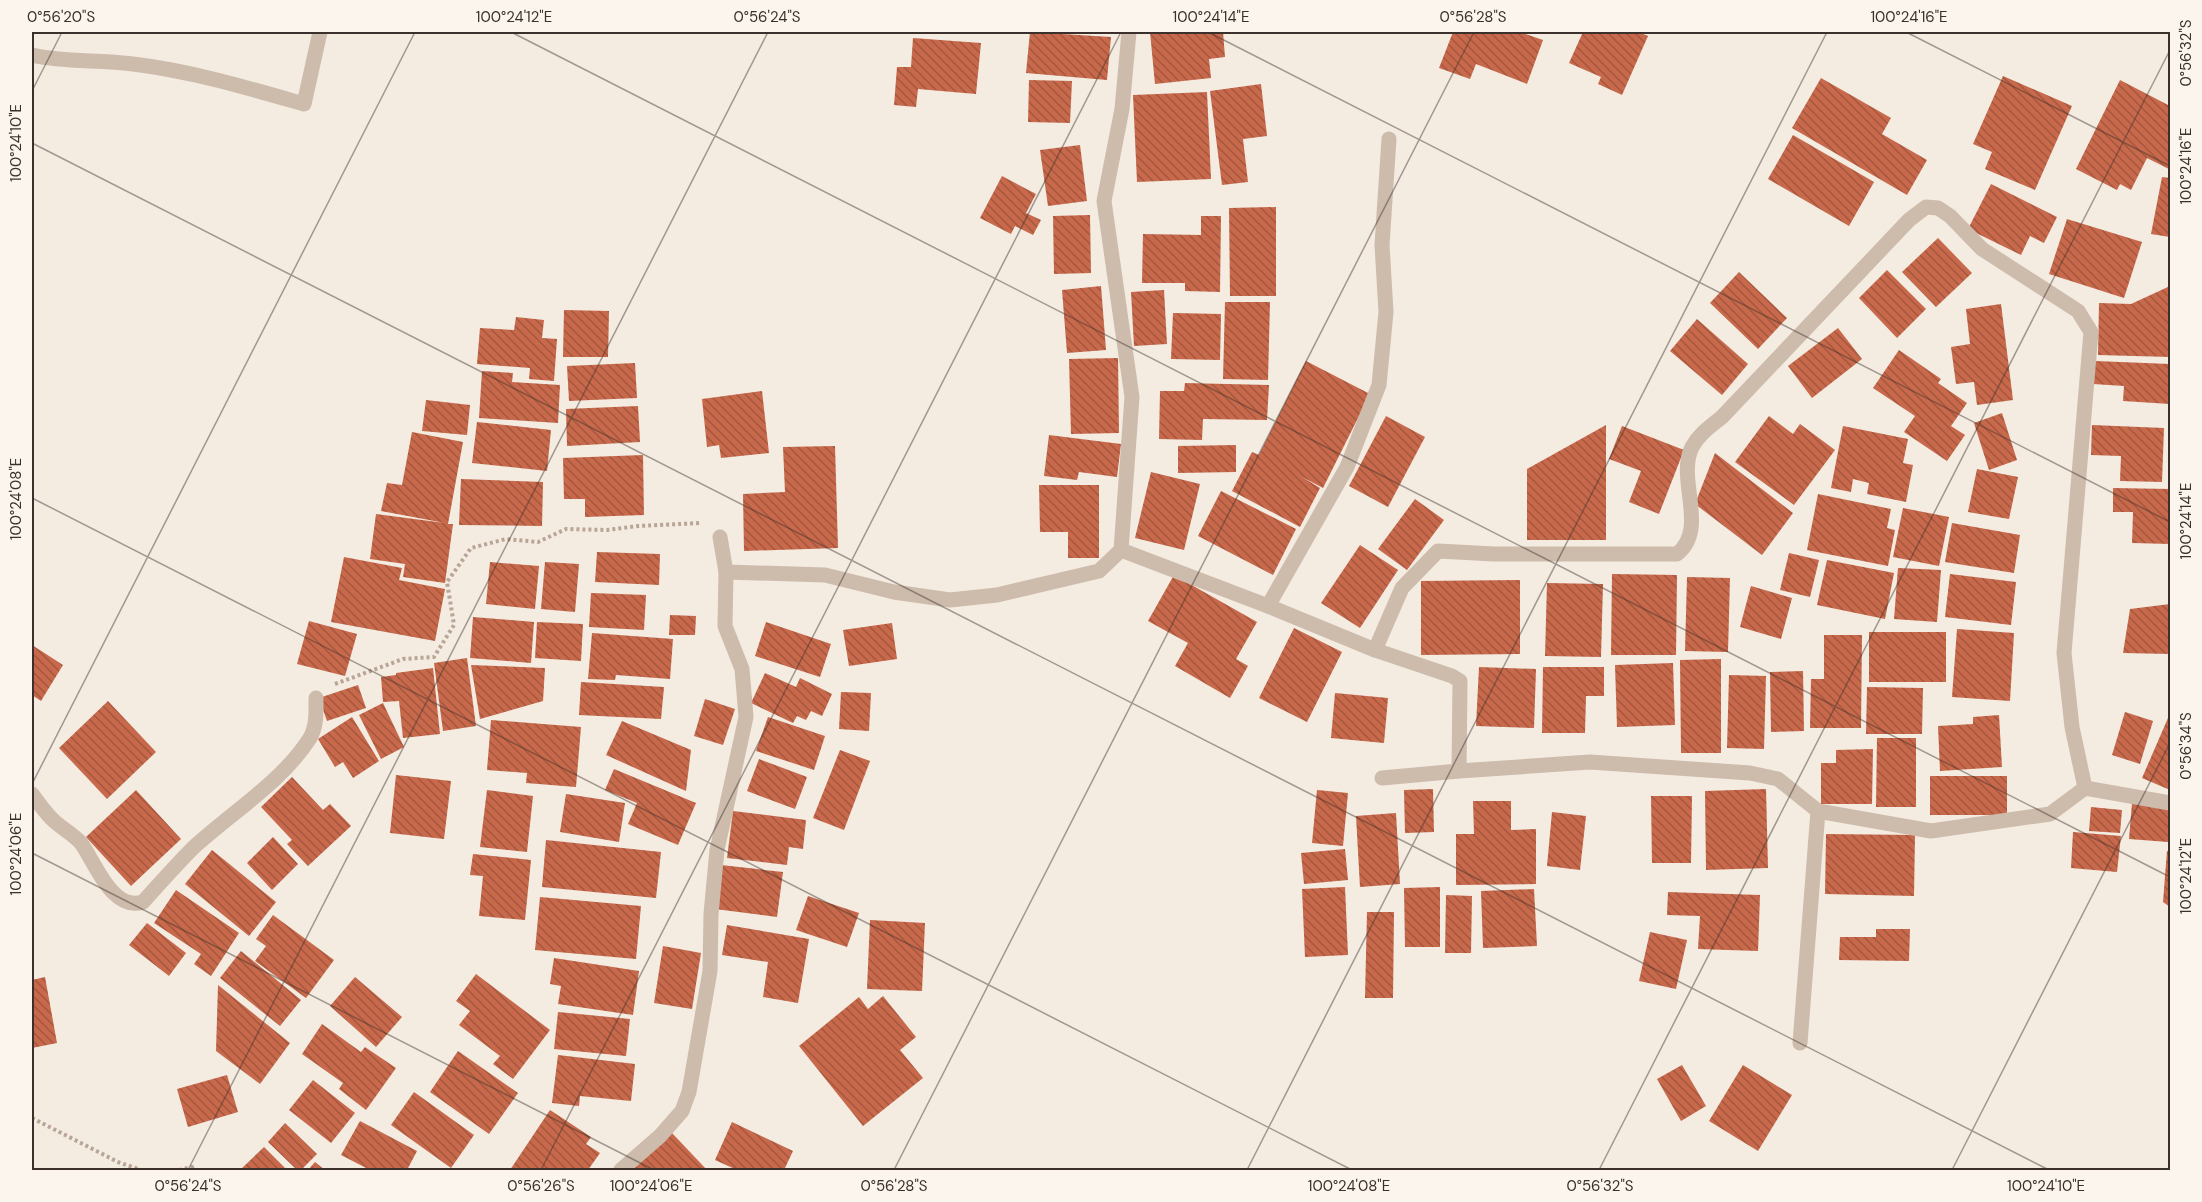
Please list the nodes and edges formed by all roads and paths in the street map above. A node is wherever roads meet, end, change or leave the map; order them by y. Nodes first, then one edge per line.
1 (320, 32) edge
2 (1129, 32) edge
3 (32, 55) edge
4 (1389, 140) dead end
5 (720, 537) joint
6 (1121, 550) junction
7 (726, 572) junction
8 (1268, 606) junction
9 (1375, 650) junction
10 (316, 698) joint
11 (1459, 771) junction
12 (1382, 778) dead end
13 (2085, 788) junction
14 (32, 794) edge
15 (2170, 803) edge
16 (1818, 812) junction
17 (1800, 1044) dead end
18 (32, 1118) edge
19 (141, 1170) edge
20 (179, 1170) edge
21 (193, 1170) edge
22 (621, 1170) edge

1 - 3 street
2 - 6 street
4 - 8 street
5 - 7 street
5 - 10 path
6 - 7 street
6 - 8 street
7 - 22 street
8 - 9 street
9 - 11 street
9 - 13 street
10 - 14 street
11 - 12 street
11 - 16 street
13 - 15 street
13 - 16 street
16 - 17 street
18 - 19 path
20 - 21 path

